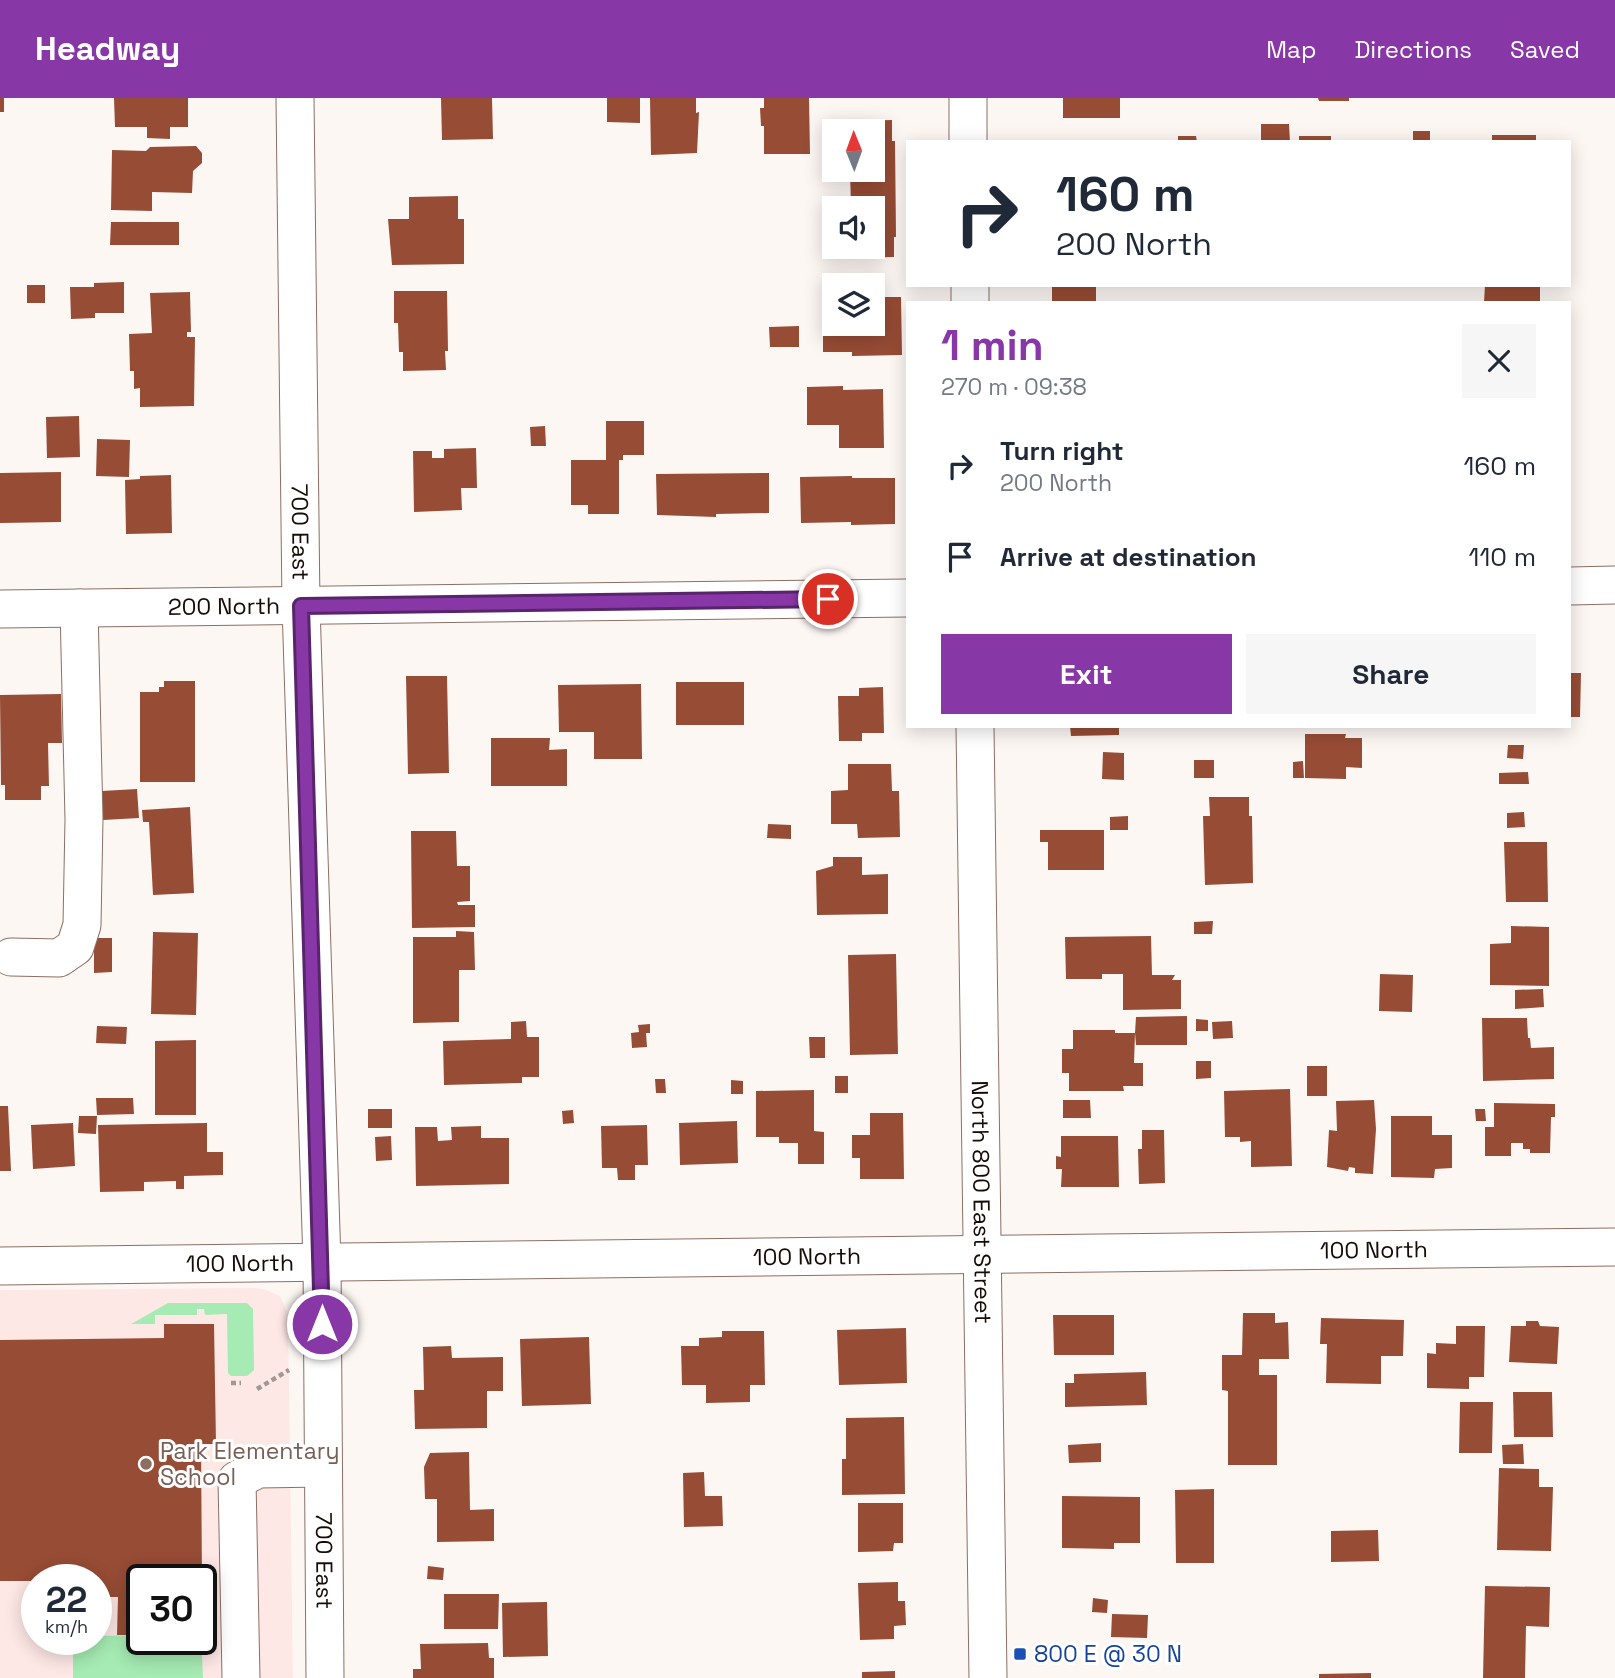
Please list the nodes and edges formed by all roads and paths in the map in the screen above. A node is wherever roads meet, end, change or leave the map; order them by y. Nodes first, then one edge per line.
1 (295, 98) edge
2 (968, 98) edge
3 (968, 140) edge
4 (1615, 585) edge
5 (1571, 586) edge
6 (906, 598) edge
7 (301, 606) junction
8 (79, 608) junction
9 (0, 609) edge
10 (975, 728) edge
11 (11, 957) dead end
12 (1615, 1247) edge
13 (981, 1254) junction
14 (322, 1262) junction
15 (0, 1266) edge
16 (231, 1383) dead end
17 (241, 1383) dead end
18 (323, 1468) junction
19 (241, 1678) edge
20 (325, 1678) edge
21 (988, 1678) edge

1 - 7 street, 700 East
2 - 3 street
4 - 5 street
6 - 7 street, 200 North
7 - 8 street, 200 North
7 - 14 street, 700 East
8 - 9 street, 200 North
8 - 11 street
10 - 13 street, North 800 East Street
12 - 13 street, 100 North
13 - 14 street, 100 North
13 - 21 street, North 800 East Street
14 - 15 street, 100 North
14 - 18 street, 700 East
16 - 17 path
18 - 19 street
18 - 20 street, 700 East

